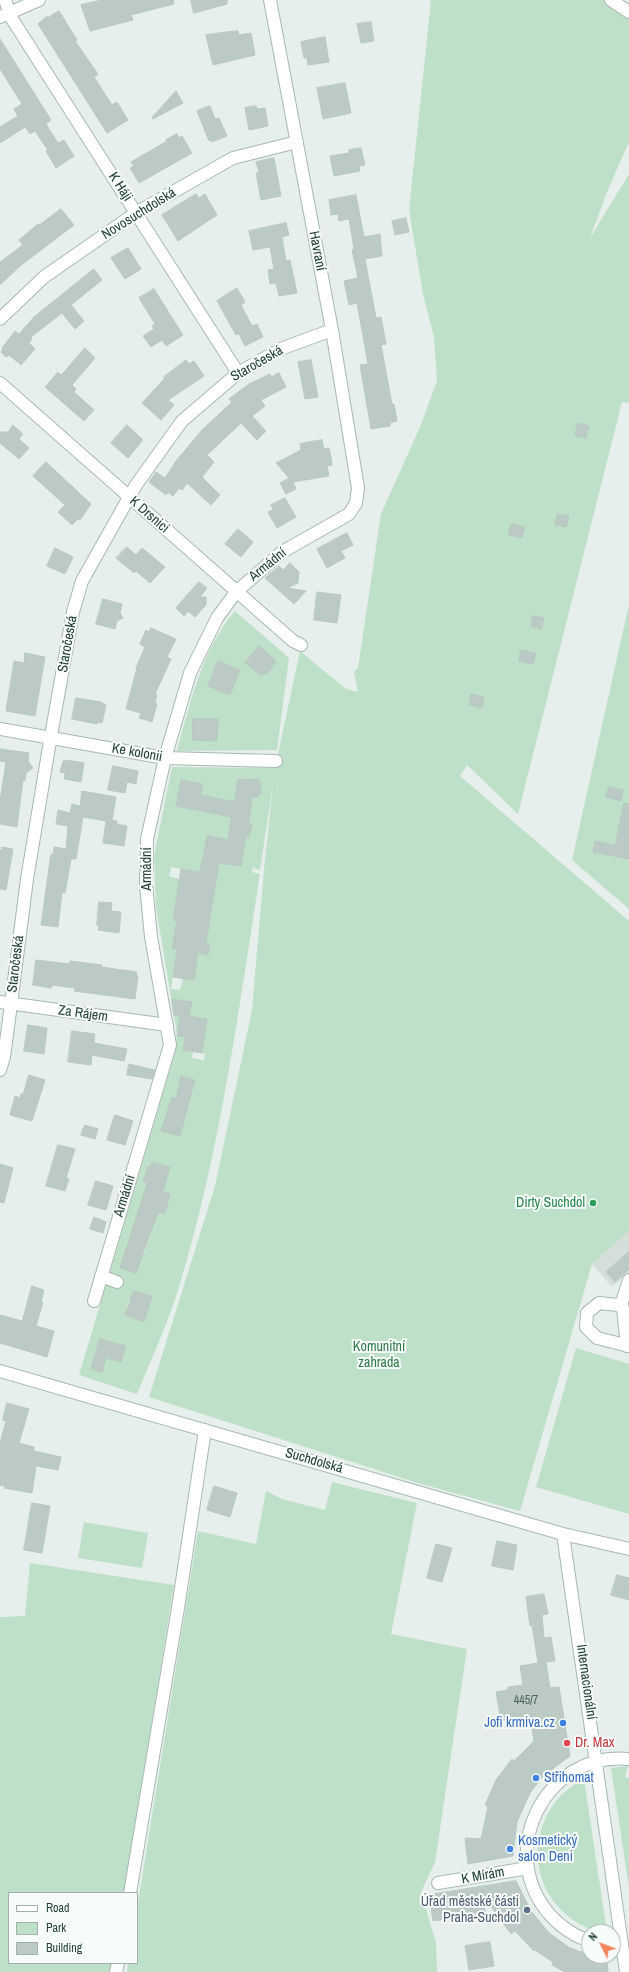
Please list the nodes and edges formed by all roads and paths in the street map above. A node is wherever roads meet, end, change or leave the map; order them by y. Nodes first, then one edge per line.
1 (5, 0) edge
2 (39, 0) edge
3 (270, 0) edge
4 (611, 0) edge
5 (629, 12) edge
6 (4, 14) edge
7 (297, 142) junction
8 (136, 213) junction
9 (0, 319) edge
10 (332, 330) junction
11 (238, 372) junction
12 (0, 383) edge
13 (129, 497) junction
14 (356, 503) joint
15 (236, 592) junction
16 (301, 645) dead end
17 (0, 729) edge
18 (51, 738) junction
19 (165, 758) junction
20 (276, 761) dead end
21 (6, 1003) edge
22 (167, 1025) junction
23 (0, 1070) edge
24 (101, 1276) junction
25 (629, 1280) edge
26 (117, 1282) dead end
27 (94, 1301) dead end
28 (618, 1305) junction
29 (628, 1346) edge
30 (0, 1371) edge
31 (205, 1430) junction
32 (563, 1534) junction
33 (629, 1550) edge
34 (629, 1759) edge
35 (596, 1762) junction
36 (528, 1868) junction
37 (438, 1883) dead end
38 (130, 1892) edge
39 (618, 1924) edge
40 (581, 1937) edge
41 (621, 1946) edge
42 (626, 1972) edge

1 - 6 street, K Háji
2 - 6 street
3 - 7 street, Havraní
4 - 5 street
6 - 8 street, K Háji
7 - 8 street, Novosuchdolská
7 - 10 street, Havraní
8 - 9 street, Novosuchdolská
8 - 11 street, K Háji
10 - 11 street, Staročeská
10 - 14 street, Havraní
11 - 13 street, Staročeská
12 - 13 street, K Drsnici
13 - 15 street, K Drsnici
13 - 18 street, Staročeská
14 - 15 street, Armádní
15 - 16 street, K Drsnici
15 - 19 street, Armádní
17 - 18 street, Ke kolonii
18 - 19 street, Ke kolonii
18 - 21 street, Staročeská
19 - 20 street, Ke kolonii
19 - 22 street, Armádní
21 - 22 street, Za Rájem
21 - 23 street, Staročeská
22 - 24 street, Armádní
24 - 26 street
24 - 27 street, Armádní
25 - 28 street
28 - 29 street
28 - 29 street
30 - 31 street, Suchdolská
31 - 32 street, Suchdolská
31 - 38 street
32 - 33 street, Suchdolská
32 - 35 street, Internacionální
34 - 35 street
35 - 36 street
35 - 39 street, Internacionální
36 - 37 street, K Mírám
36 - 40 street
41 - 42 street, Internacionální

